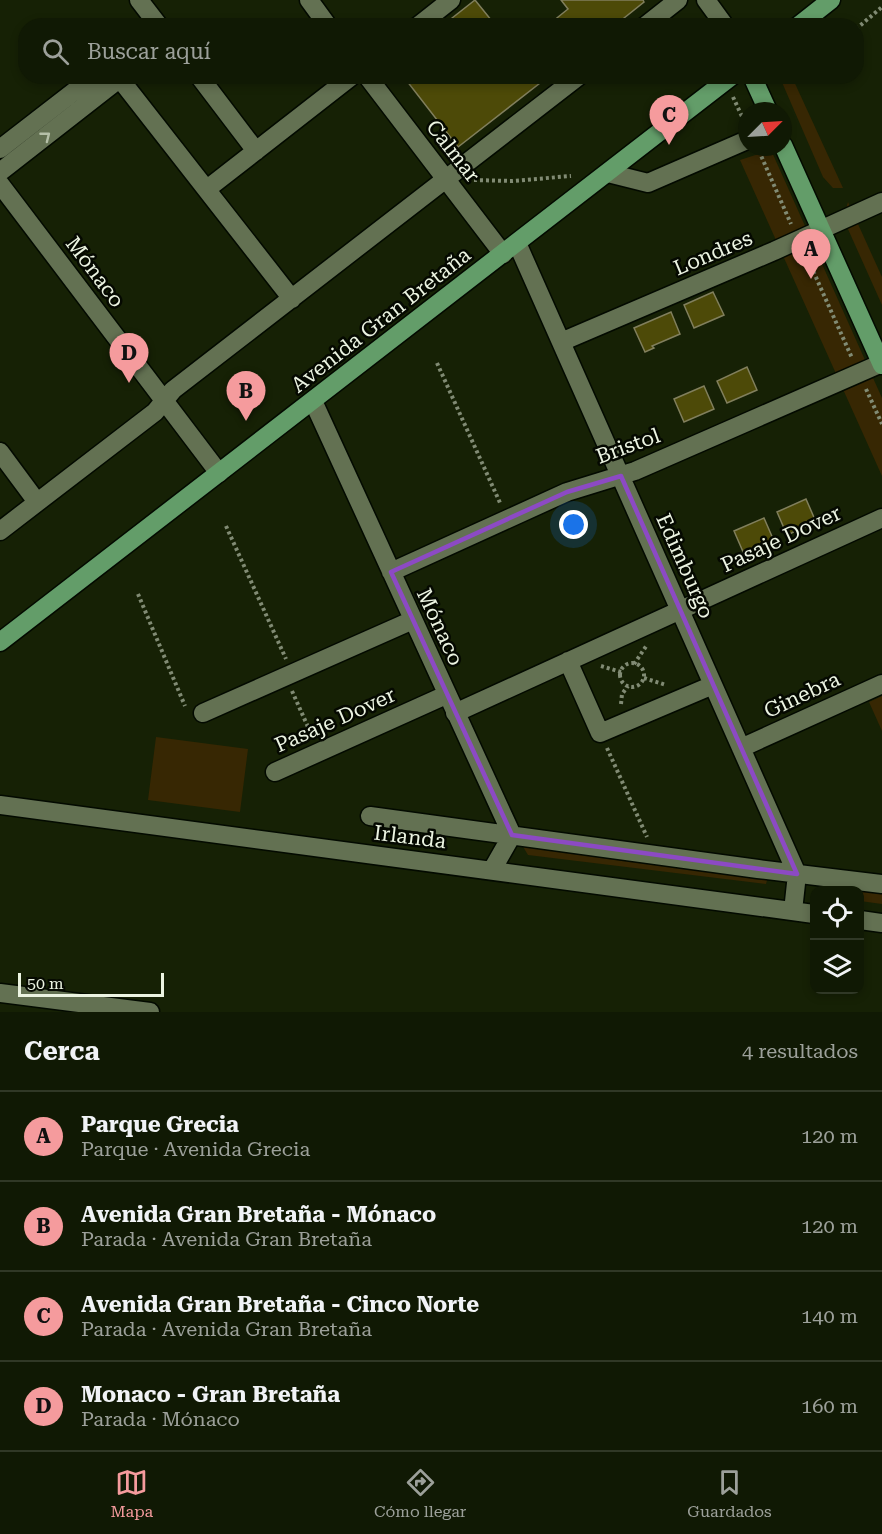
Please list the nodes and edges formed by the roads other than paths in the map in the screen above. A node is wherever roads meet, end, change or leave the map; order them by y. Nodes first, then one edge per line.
1 (139, 0) edge
2 (309, 0) edge
3 (451, 0) edge
4 (678, 0) edge
5 (706, 0) edge
6 (831, 0) edge
7 (153, 18) edge
8 (322, 18) edge
9 (428, 18) edge
10 (655, 18) edge
11 (719, 18) edge
12 (808, 18) edge
13 (84, 84) edge
14 (114, 84) edge
15 (127, 84) edge
16 (205, 84) edge
17 (342, 84) edge
18 (373, 84) edge
19 (569, 84) edge
20 (723, 84) edge
21 (756, 84) edge
22 (764, 102) edge
23 (738, 144) edge
24 (0, 149) edge
25 (256, 151) junction
26 (788, 156) edge
27 (0, 172) edge
28 (608, 173) junction
29 (446, 179) junction
30 (0, 184) edge
31 (207, 189) junction
32 (882, 202) edge
33 (821, 230) junction
34 (510, 248) junction
35 (292, 299) junction
36 (561, 342) junction
37 (882, 364) edge
38 (164, 401) junction
39 (312, 401) junction
40 (0, 452) edge
41 (219, 473) junction
42 (621, 476) junction
43 (38, 502) junction
44 (882, 518) edge
45 (0, 531) edge
46 (391, 572) junction
47 (680, 610) junction
48 (412, 620) junction
49 (0, 642) edge
50 (568, 661) junction
51 (882, 684) edge
52 (713, 685) junction
53 (446, 694) junction
54 (203, 713) dead end
55 (455, 713) junction
56 (741, 748) junction
57 (275, 772) dead end
58 (0, 805) edge
59 (370, 816) dead end
60 (512, 835) junction
61 (492, 870) junction
62 (797, 874) junction
63 (882, 884) edge
64 (793, 911) junction
65 (810, 913) edge
66 (864, 921) edge
67 (882, 923) edge
68 (0, 993) edge
69 (56, 1006) edge
70 (150, 1012) edge

1 - 7 street
2 - 8 street
3 - 9 street
4 - 10 street
5 - 11 street
6 - 12 main road
13 - 24 street
27 -> 14 street
15 - 31 street
16 - 25 street
17 - 25 street
18 - 29 street, Calmar
19 - 29 street
20 - 28 main road, Avenida Gran Bretaña
21 - 22 main road
23 - 28 street
25 - 31 street
26 - 33 main road
28 - 34 main road, Avenida Gran Bretaña
29 - 34 street, Calmar
29 - 35 street
30 - 38 street, Mónaco
31 - 35 street
32 - 33 street, Londres
33 - 36 street, Londres
33 - 37 main road
34 - 36 street, Edimburgo
34 - 39 main road, Avenida Gran Bretaña
35 - 38 street
36 - 42 street, Edimburgo
37 - 42 street, Bristol
38 - 41 street, Mónaco
38 - 43 street
39 - 41 main road, Avenida Gran Bretaña
39 - 46 street, Mónaco
40 - 43 street
41 - 49 main road, Avenida Gran Bretaña
42 - 46 street, Bristol
42 - 47 street, Edimburgo
43 - 45 street
44 - 47 street, Pasaje Dover
46 - 48 street, Mónaco
47 - 50 street, Pasaje Dover
47 - 52 street, Edimburgo
48 - 53 street, Mónaco
48 - 54 street
50 - 52 street
50 - 55 street, Pasaje Dover
51 - 56 street, Ginebra
52 - 56 street, Edimburgo
53 - 55 street, Mónaco
53 - 57 street, Pasaje Dover
55 - 60 street, Mónaco
56 - 62 street, Edimburgo
58 - 61 street, Irlanda
59 - 60 street, Irlanda
60 - 61 street
60 - 62 street, Irlanda
61 - 64 street, Irlanda
62 - 63 street, Irlanda
62 - 64 street
64 - 65 street, Irlanda
66 - 67 street
68 - 69 street
69 - 70 street

